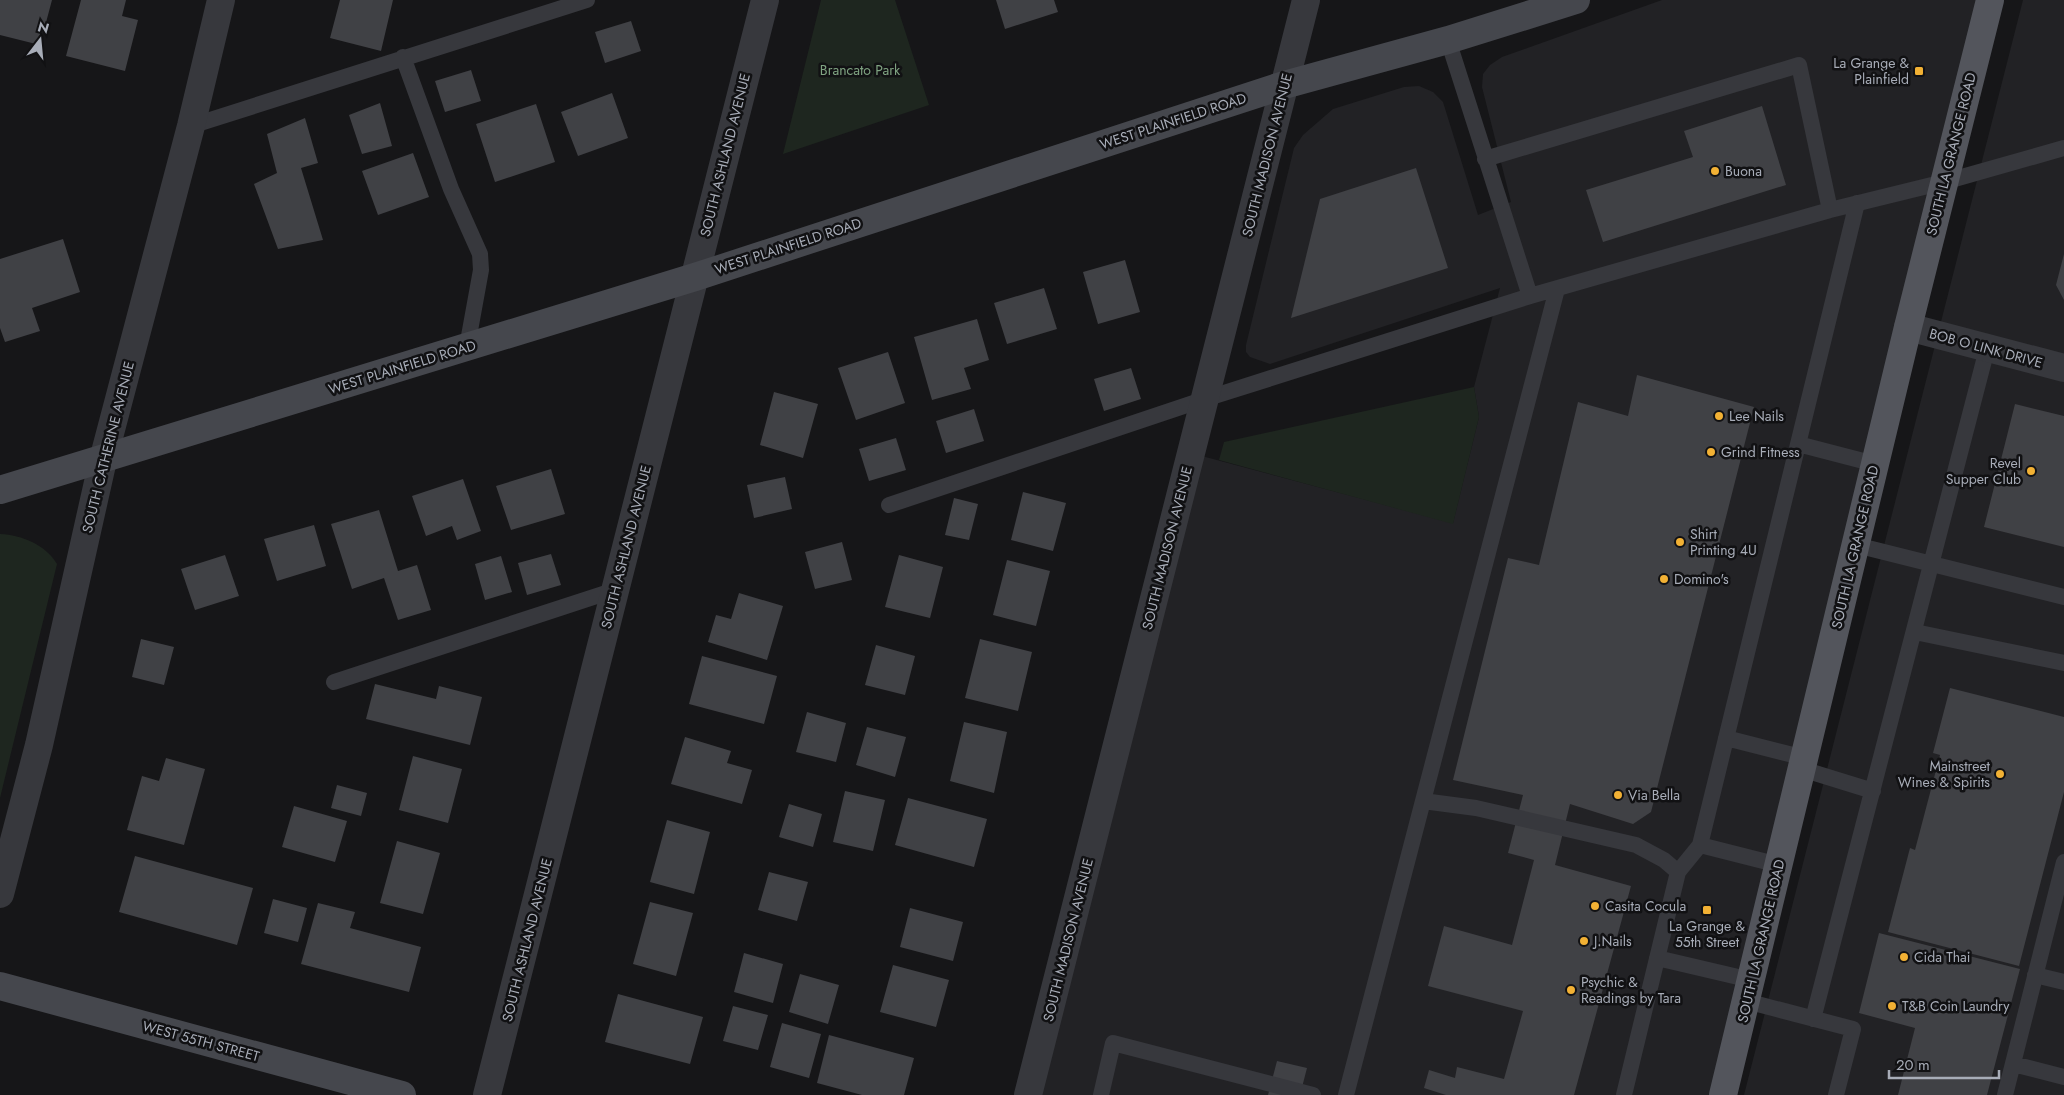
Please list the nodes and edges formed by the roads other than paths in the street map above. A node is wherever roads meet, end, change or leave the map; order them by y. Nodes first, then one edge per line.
1 (221, 0) edge
2 (587, 0) edge
3 (765, 0) edge
4 (1306, 0) edge
5 (1576, 0) edge
6 (1990, 0) edge
7 (1448, 40) junction
8 (403, 58) junction
9 (1284, 85) junction
10 (191, 126) junction
11 (2064, 148) edge
12 (1485, 159) junction
13 (1944, 182) junction
14 (1857, 203) junction
15 (1830, 210) junction
16 (695, 276) junction
17 (1557, 289) junction
18 (1530, 296) junction
19 (1908, 327) junction
20 (467, 347) junction
21 (1987, 349) junction
22 (2064, 368) edge
23 (1205, 399) junction
24 (1798, 444) junction
25 (103, 460) junction
26 (1875, 464) junction
27 (0, 490) edge
28 (889, 505) dead end
29 (1856, 546) junction
30 (1932, 564) junction
31 (615, 590) junction
32 (2064, 597) edge
33 (1915, 632) junction
34 (2064, 663) edge
35 (334, 682) dead end
36 (1726, 738) junction
37 (1803, 764) junction
38 (1873, 791) junction
39 (1423, 801) junction
40 (1700, 845) junction
41 (2064, 862) edge
42 (1779, 865) junction
43 (1678, 872) junction
44 (0, 894) edge
45 (1657, 958) junction
46 (2035, 975) junction
47 (2064, 982) edge
48 (0, 986) edge
49 (1749, 990) junction
50 (1814, 1019) junction
51 (2013, 1064) junction
52 (2064, 1077) edge
53 (348, 1088) edge
54 (402, 1095) edge
55 (487, 1095) edge
56 (1028, 1095) edge
57 (1101, 1095) edge
58 (1313, 1095) edge
59 (1346, 1095) edge
60 (1624, 1095) edge
61 (1723, 1095) edge
62 (1836, 1095) edge
63 (2005, 1095) edge

1 - 10 street, SOUTH CATHERINE AVENUE
2 - 8 lane
3 - 16 street, SOUTH ASHLAND AVENUE
4 - 9 street, SOUTH MADISON AVENUE
5 - 7 main road, WEST PLAINFIELD ROAD
6 - 13 main road, SOUTH LA GRANGE ROAD
7 - 9 main road, WEST PLAINFIELD ROAD
7 - 12 lane
8 - 10 lane
8 - 20 lane
9 - 16 main road, WEST PLAINFIELD ROAD
9 - 23 street, SOUTH MADISON AVENUE
10 - 25 street, SOUTH CATHERINE AVENUE
11 - 13 lane
12 - 15 lane
12 - 18 lane
13 - 14 lane
13 - 19 main road, SOUTH LA GRANGE ROAD
14 - 15 lane
14 - 24 lane
15 - 17 lane
16 - 20 main road, WEST PLAINFIELD ROAD
16 - 31 street, SOUTH ASHLAND AVENUE
17 - 18 lane
17 - 39 lane
18 - 23 lane
19 - 21 street, BOB O LINK DRIVE
19 - 26 main road, SOUTH LA GRANGE ROAD
20 - 25 main road, WEST PLAINFIELD ROAD
21 - 22 street, BOB O LINK DRIVE
21 - 30 lane
23 - 28 lane
23 - 56 street, SOUTH MADISON AVENUE
24 - 26 lane
24 - 36 lane
25 - 27 main road, WEST PLAINFIELD ROAD
25 - 44 street, SOUTH CATHERINE AVENUE
26 - 29 main road, SOUTH LA GRANGE ROAD
29 - 30 lane
29 - 37 main road, SOUTH LA GRANGE ROAD
30 - 32 lane
30 - 33 lane
31 - 35 lane
31 - 55 street, SOUTH ASHLAND AVENUE
33 - 34 lane
33 - 38 lane
36 - 37 lane
36 - 40 lane
37 - 38 lane
37 - 42 main road, SOUTH LA GRANGE ROAD
38 - 50 lane
39 - 43 lane
39 - 59 lane
40 - 42 lane
40 - 43 lane
41 - 46 lane
42 - 49 main road, SOUTH LA GRANGE ROAD
43 - 45 lane
45 - 49 lane
45 - 60 lane
46 - 47 lane
46 - 51 lane
48 - 53 main road, WEST 55TH STREET
49 - 50 lane
49 - 61 main road, SOUTH LA GRANGE ROAD
50 - 62 lane
51 - 52 lane
51 - 63 lane
53 - 54 main road, WEST 55TH STREET
57 - 58 lane

